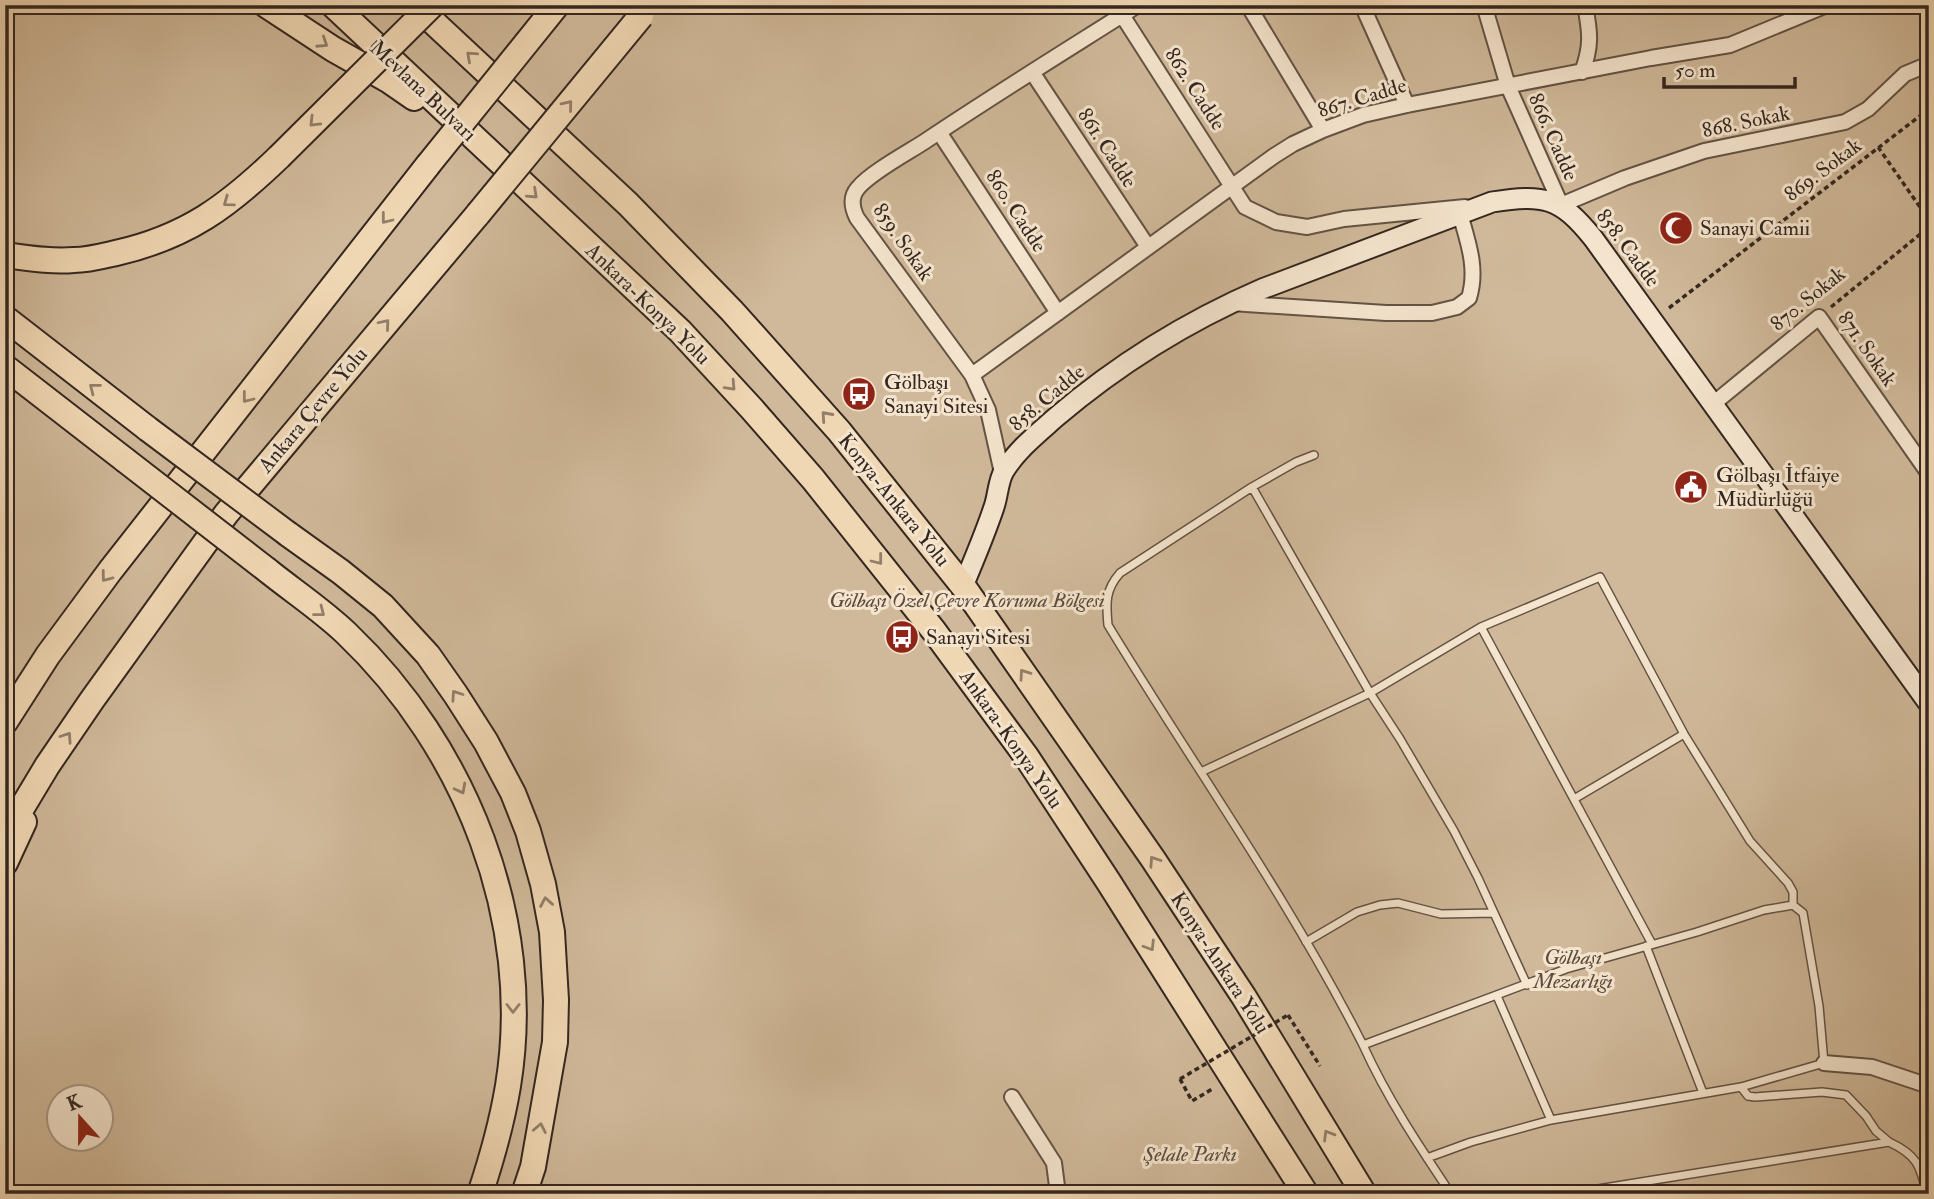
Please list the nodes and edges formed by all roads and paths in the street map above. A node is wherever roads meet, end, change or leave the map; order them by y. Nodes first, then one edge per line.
1 (266, 5) edge
2 (333, 5) edge
3 (415, 5) edge
4 (432, 5) edge
5 (557, 5) edge
6 (1138, 5) edge
7 (1248, 5) edge
8 (1362, 5) edge
9 (1484, 5) edge
10 (1585, 5) edge
11 (1827, 5) edge
12 (645, 11) edge
13 (1122, 15) junction
14 (1929, 64) edge
15 (1032, 72) junction
16 (1582, 72) junction
17 (1508, 86) junction
18 (1407, 105) junction
19 (1929, 109) edge
20 (1323, 130) junction
21 (939, 132) junction
22 (483, 147) junction
23 (1878, 147) junction
24 (1232, 186) junction
25 (1561, 205) junction
26 (1482, 206) junction
27 (1460, 214) junction
28 (1929, 220) edge
29 (1929, 227) edge
30 (1148, 247) junction
31 (5, 255) edge
32 (1230, 303) junction
33 (1669, 308) dead end
34 (1058, 313) junction
35 (1819, 317) junction
36 (5, 318) edge
37 (5, 368) edge
38 (972, 375) junction
39 (1713, 404) junction
40 (1314, 455) dead end
41 (1002, 473) junction
42 (1929, 474) edge
43 (1252, 488) junction
44 (963, 586) junction
45 (1480, 627) junction
46 (1370, 693) junction
47 (1929, 704) edge
48 (5, 722) edge
49 (1684, 734) junction
50 (47, 766) junction
51 (1202, 772) junction
52 (1574, 799) junction
53 (5, 836) edge
54 (5, 863) edge
55 (1793, 905) junction
56 (1494, 913) junction
57 (1306, 942) junction
58 (1649, 945) junction
59 (1527, 985) junction
60 (1497, 996) junction
61 (1363, 1045) junction
62 (1824, 1063) junction
63 (1320, 1066) dead end
64 (1232, 1076) junction
65 (1929, 1086) edge
66 (1741, 1087) junction
67 (1703, 1093) junction
68 (1012, 1097) dead end
69 (1551, 1120) junction
70 (1889, 1142) junction
71 (1276, 1146) junction
72 (1427, 1158) junction
73 (480, 1194) edge
74 (524, 1194) edge
75 (1059, 1194) edge
76 (1283, 1194) edge
77 (1306, 1194) edge
78 (1364, 1194) edge
79 (1451, 1194) edge
80 (1567, 1194) edge
81 (1927, 1194) edge

1 -> 22 highway
2 - 22 highway, Mevlana Bulvarı
44 -> 3 highway, Konya-Ankara Yolu
4 -> 31 highway, bridge
5 -> 48 highway, bridge
6 - 13 street, 859. Sokak
7 - 20 street
8 - 18 street
9 - 17 street, 866. Cadde
10 - 16 street
11 - 16 street, 867. Cadde
50 -> 12 highway, Ankara Çevre Yolu, bridge
13 - 15 street, 859. Sokak
13 - 24 street, 862. Cadde
14 - 25 street, 868. Sokak
15 - 21 street, 859. Sokak
15 - 30 street, 861. Cadde
16 - 17 street, 867. Cadde
17 - 18 street, 867. Cadde
17 - 25 street, 866. Cadde
18 - 20 street, 867. Cadde
19 - 23 path, 869. Sokak
20 - 24 street, 867. Cadde
21 - 34 street, 860. Cadde
21 - 38 street, 859. Sokak
22 -> 64 highway, Ankara-Konya Yolu
23 - 28 path
23 - 33 path, 869. Sokak
24 - 26 street, 862. Cadde
24 - 30 street, 867. Cadde
25 - 26 street, 858. Cadde
25 - 39 street, 858. Cadde
26 - 27 street, 858. Cadde
27 - 32 street, 858. Cadde
27 - 32 street
29 - 35 path, 870. Sokak
30 - 34 street, 867. Cadde
32 - 41 street, 858. Cadde
34 - 38 street, 867. Cadde
35 - 39 street, 870. Sokak
35 - 42 street, 871. Sokak
74 -> 36 highway, bridge
37 -> 73 highway, bridge
38 - 41 street, 859. Sokak
39 - 47 street, 858. Cadde
40 - 43 lane
41 - 44 street, 859. Sokak
43 - 46 lane
43 - 51 lane
78 -> 44 highway, Konya-Ankara Yolu
45 - 46 lane
45 - 49 lane
45 - 52 lane
46 - 51 lane
46 - 56 lane
49 - 52 lane
49 - 55 lane
50 - 53 highway, Ankara Çevre Yolu
50 - 54 highway
51 - 57 lane
52 - 58 lane
55 - 58 lane
55 - 62 lane
56 - 57 lane
56 - 59 lane
57 - 61 lane
58 - 59 lane
58 - 67 lane
59 - 60 lane
60 - 61 lane
60 - 69 lane
61 - 72 lane
62 - 65 street
62 - 66 lane
63 - 64 path, bridge
64 - 71 highway, Ankara-Konya Yolu
66 - 67 lane
66 - 70 lane
67 - 69 lane
68 - 75 street
69 - 72 lane
70 - 80 lane
70 - 81 lane
71 - 76 highway
71 - 77 highway, Ankara-Konya Yolu
72 - 79 lane

